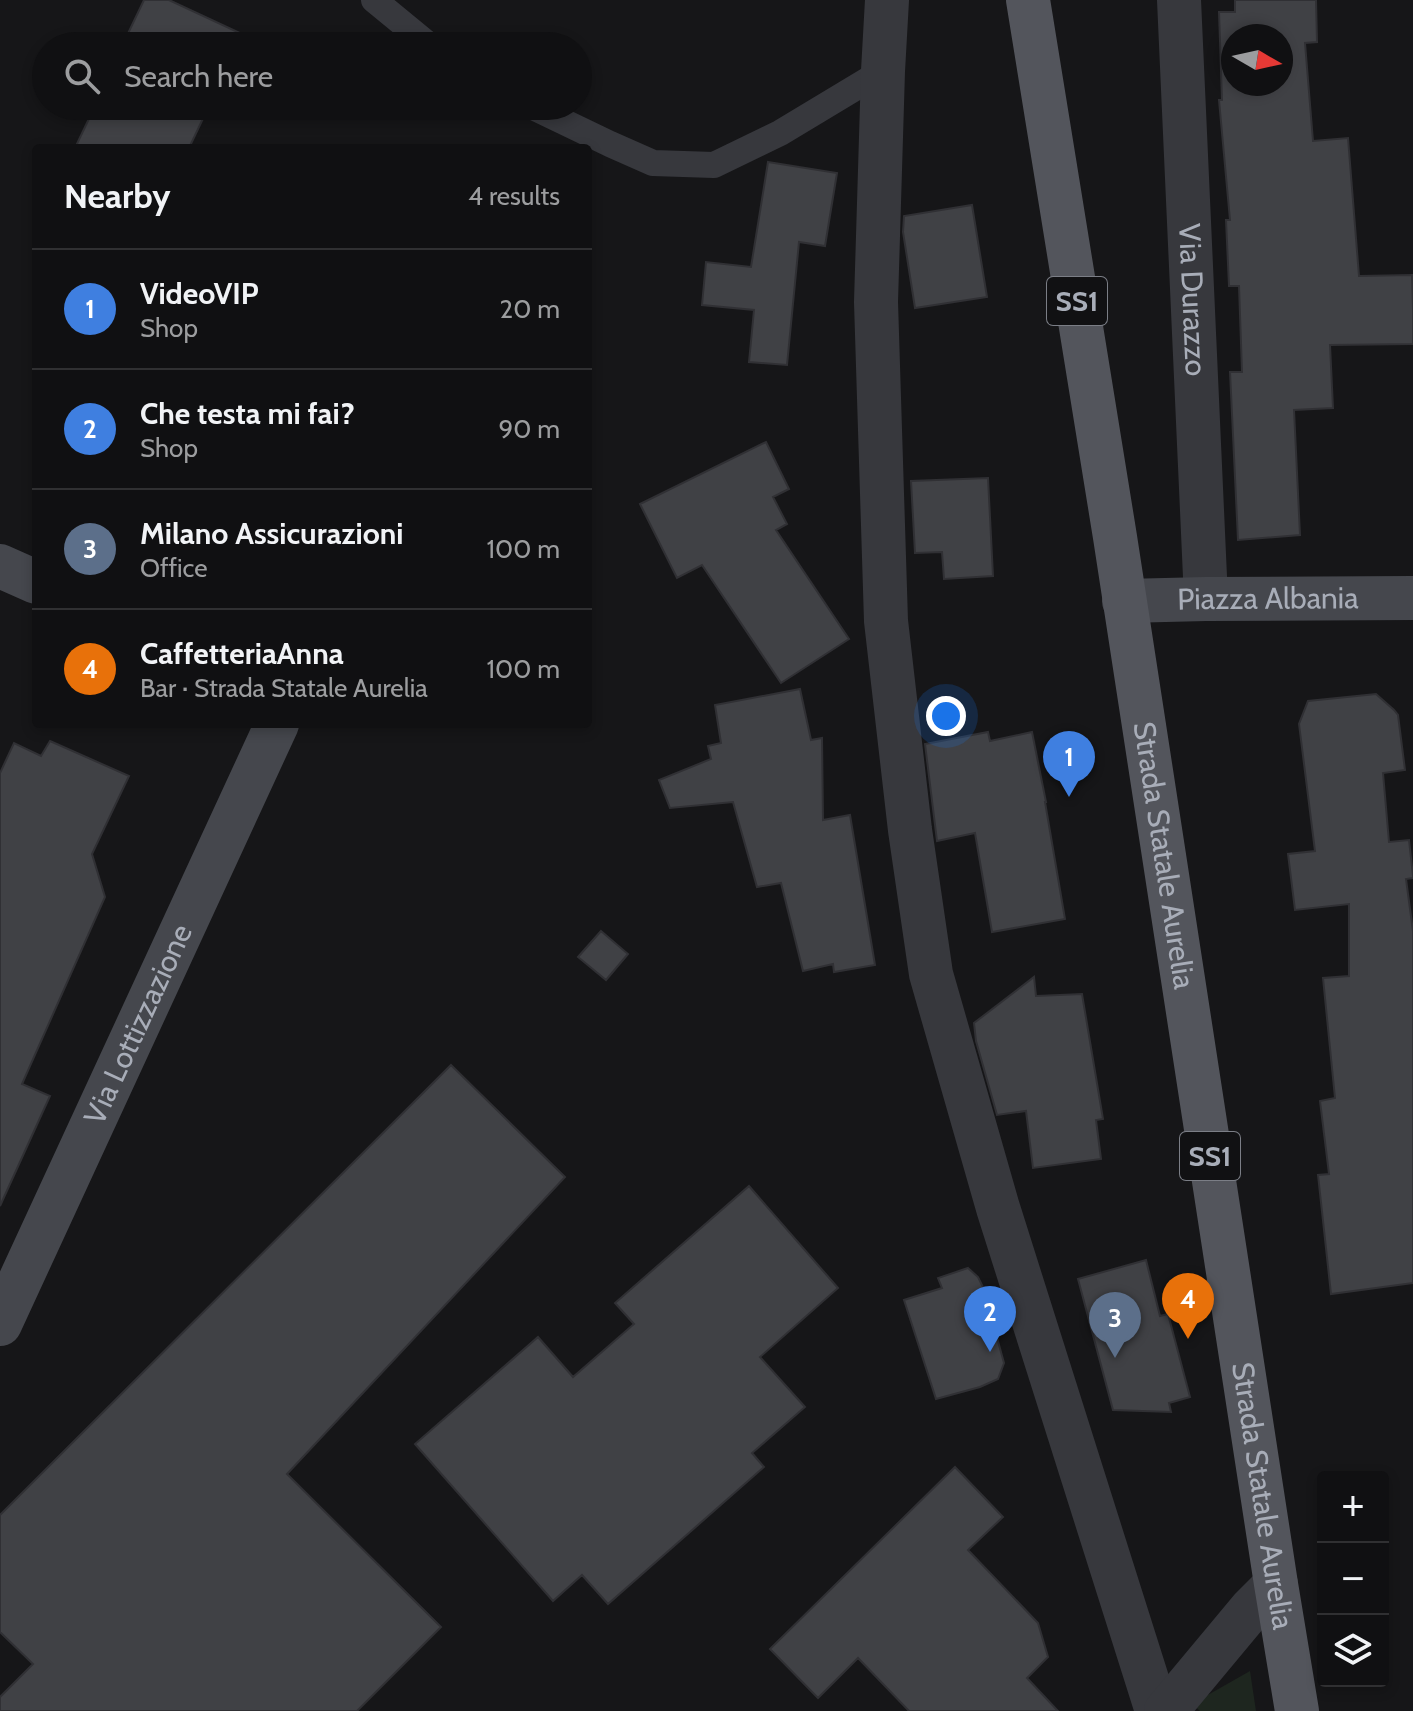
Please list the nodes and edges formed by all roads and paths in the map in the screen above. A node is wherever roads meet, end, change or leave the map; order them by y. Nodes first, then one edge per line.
1 (374, 0) edge
2 (887, 0) edge
3 (1028, 0) edge
4 (1179, 0) edge
5 (413, 32) edge
6 (883, 71) junction
7 (560, 120) edge
8 (0, 566) edge
9 (32, 580) edge
10 (1413, 598) edge
11 (1206, 599) junction
12 (1124, 601) junction
13 (275, 728) edge
14 (0, 1324) edge
15 (1276, 1584) junction
16 (1157, 1711) edge
17 (1166, 1711) edge
18 (1297, 1711) edge

1 - 5 lane
2 - 6 street
3 - 12 main road, Strada Statale Aurelia / SS1
4 - 11 street, Via Durazzo
6 - 7 lane
6 - 16 street
8 - 9 street
10 - 11 street, Piazza Albania
11 - 12 street, Piazza Albania
12 - 15 main road, Strada Statale Aurelia / SS1
13 - 14 street, Via Lottizzazione
15 - 17 street
15 - 18 main road, Strada Statale Aurelia / SS1

